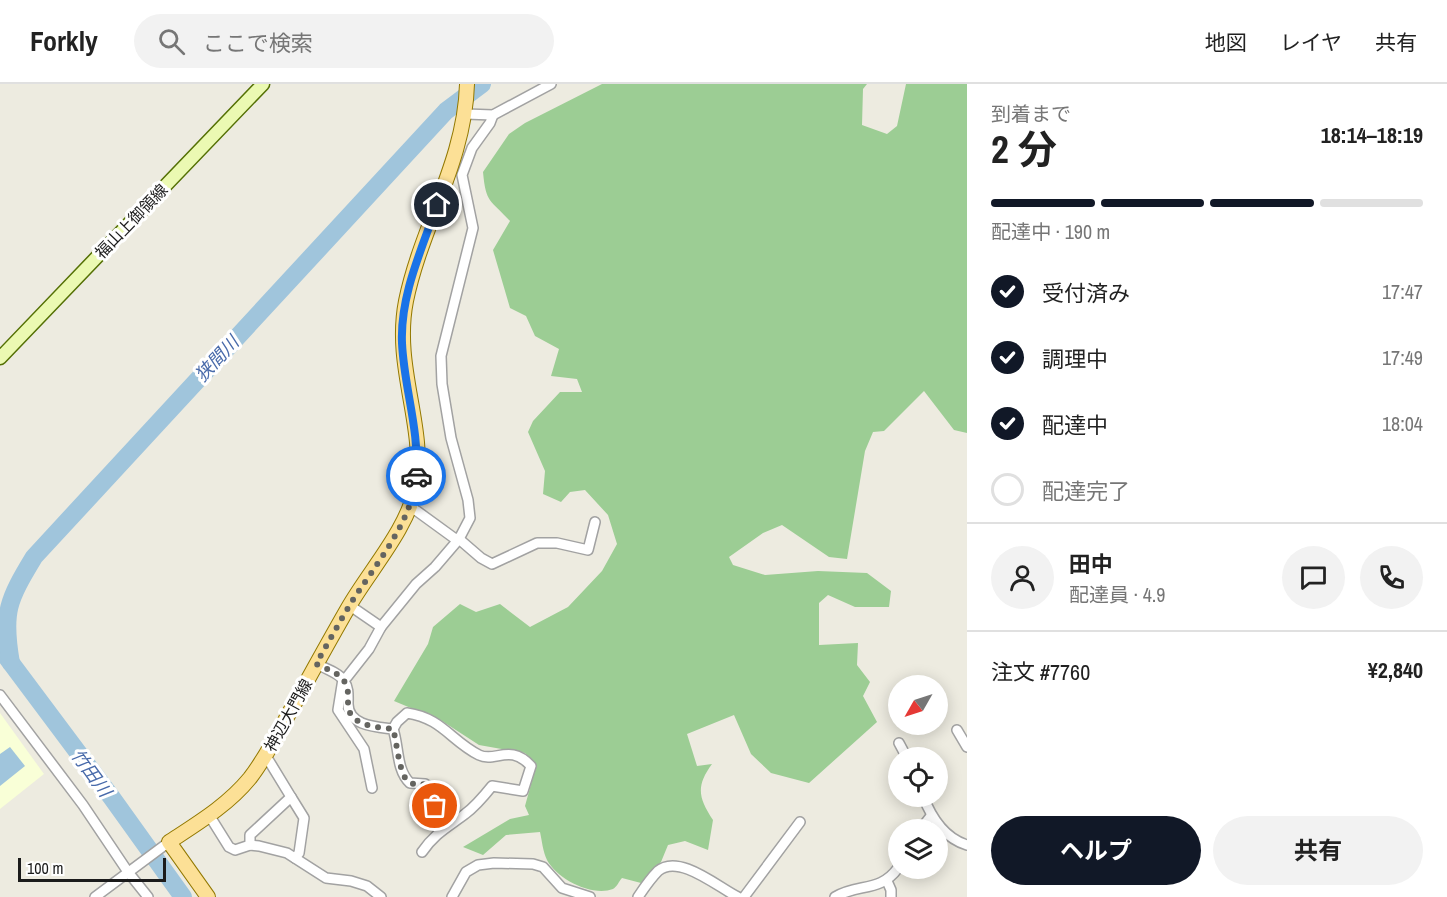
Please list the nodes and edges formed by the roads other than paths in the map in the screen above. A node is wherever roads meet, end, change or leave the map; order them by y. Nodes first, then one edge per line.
1 (263, 84) edge
2 (467, 84) edge
3 (551, 84) edge
4 (466, 110) junction
5 (493, 115) junction
6 (0, 358) edge
7 (410, 506) junction
8 (595, 522) dead end
9 (459, 539) junction
10 (350, 605) junction
11 (381, 627) junction
12 (316, 664) junction
13 (343, 679) junction
14 (0, 695) edge
15 (393, 729) junction
16 (957, 730) dead end
17 (899, 743) dead end
18 (901, 747) edge
19 (967, 747) edge
20 (266, 756) junction
21 (372, 788) dead end
22 (291, 797) junction
23 (927, 807) edge
24 (209, 815) junction
25 (931, 816) junction
26 (929, 819) edge
27 (800, 822) dead end
28 (441, 829) junction
29 (167, 844) junction
30 (250, 845) junction
31 (967, 845) edge
32 (422, 852) dead end
33 (295, 858) junction
34 (130, 871) junction
35 (887, 881) joint
36 (840, 896) edge
37 (95, 897) edge
38 (148, 897) edge
39 (208, 897) edge
40 (381, 897) edge
41 (452, 897) edge
42 (590, 897) edge
43 (638, 897) edge
44 (738, 897) edge
45 (744, 897) edge
46 (891, 897) edge

1 - 6 main road, 福山上御領線
2 - 4 main road, 神辺大門線
3 - 5 street
4 - 5 street
4 - 7 main road, 神辺大門線
5 - 9 street
7 - 9 street
7 - 10 main road, 神辺大門線
8 - 9 street
9 - 11 street
10 - 11 street
10 - 12 main road, 神辺大門線
11 - 13 street
12 - 13 street
12 - 20 main road, 神辺大門線
13 - 15 street
13 - 21 street
14 - 34 street
15 - 28 street
15 - 28 street
16 - 19 street
17 - 18 street
20 - 22 street
20 - 24 main road, 神辺大門線
22 - 30 street
22 - 33 street
23 - 25 street
24 - 29 main road, 神辺大門線
24 - 30 street
25 - 26 street
25 - 31 street
27 - 45 street
28 - 32 street
29 - 34 street
29 - 39 main road
30 - 33 street
33 - 40 street
34 - 37 street
34 - 38 street
35 - 36 street
35 - 46 street
41 - 42 street
43 - 44 street

